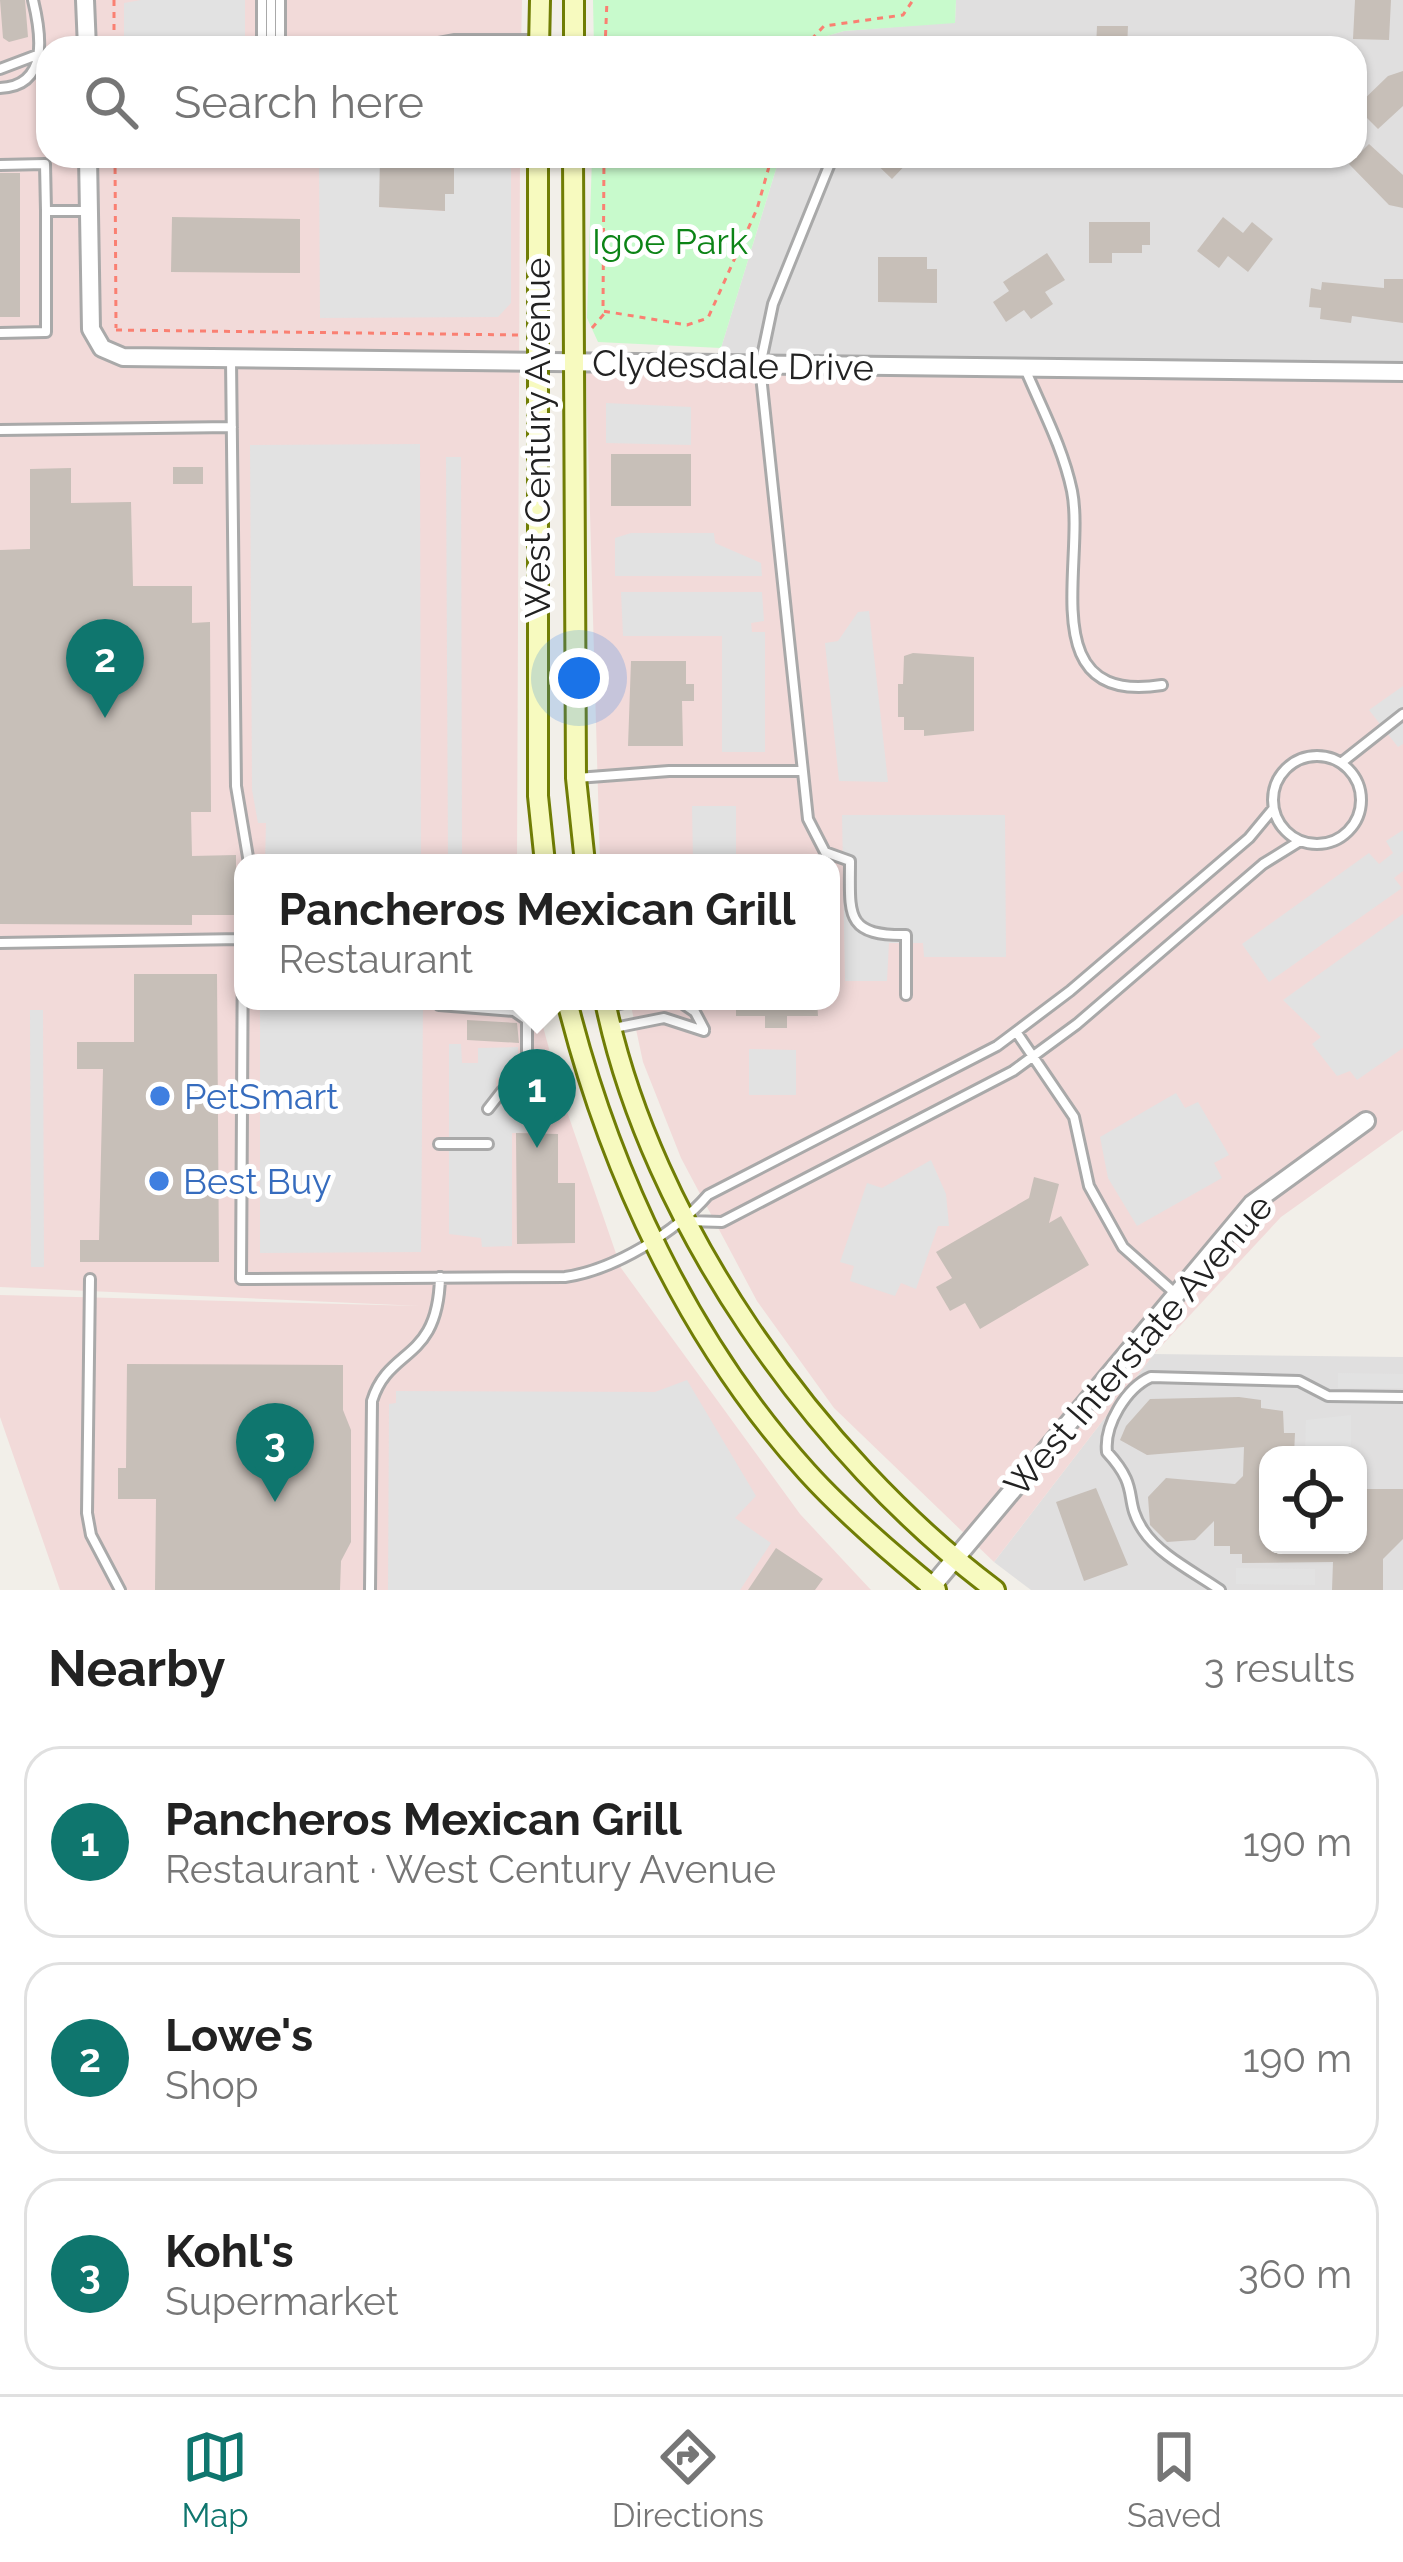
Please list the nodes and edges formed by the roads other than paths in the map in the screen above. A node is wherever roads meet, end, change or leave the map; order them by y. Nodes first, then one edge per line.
1 (33, 0) edge
2 (85, 0) edge
3 (271, 0) edge
4 (540, 0) edge
5 (574, 0) edge
6 (39, 36) edge
7 (86, 36) edge
8 (271, 36) edge
9 (271, 36) edge
10 (539, 36) edge
11 (574, 36) edge
12 (36, 55) edge
13 (36, 60) edge
14 (0, 68) edge
15 (0, 88) edge
16 (36, 164) edge
17 (0, 165) edge
18 (45, 168) edge
19 (88, 168) edge
20 (538, 168) edge
21 (573, 168) edge
22 (828, 168) edge
23 (46, 211) junction
24 (89, 211) junction
25 (0, 333) edge
26 (231, 359) junction
27 (536, 362) junction
28 (572, 363) junction
29 (760, 366) junction
30 (1026, 369) junction
31 (1403, 372) edge
32 (232, 427) junction
33 (0, 430) edge
34 (1162, 685) dead end
35 (1403, 714) edge
36 (1341, 763) junction
37 (801, 771) junction
38 (576, 778) junction
39 (1274, 808) junction
40 (1300, 841) junction
41 (247, 854) edge
42 (543, 854) edge
43 (584, 854) edge
44 (829, 854) edge
45 (840, 859) edge
46 (234, 935) edge
47 (0, 943) edge
48 (906, 995) dead end
49 (242, 1010) edge
50 (502, 1010) edge
51 (571, 1010) edge
52 (607, 1010) edge
53 (692, 1010) edge
54 (612, 1029) junction
55 (1017, 1033) junction
56 (1034, 1057) junction
57 (488, 1109) dead end
58 (1366, 1121) dead end
59 (440, 1144) dead end
60 (488, 1144) dead end
61 (686, 1221) junction
62 (654, 1238) junction
63 (440, 1277) junction
64 (90, 1279) dead end
65 (1177, 1295) junction
66 (1403, 1397) edge
67 (956, 1559) junction
68 (932, 1589) edge
69 (120, 1590) edge
70 (370, 1590) edge
71 (995, 1590) edge
72 (1220, 1590) edge

1 - 6 lane
2 - 7 street
3 - 8 lane
3 - 9 lane
4 - 10 main road
5 - 11 main road
12 - 14 lane
13 - 15 lane
16 - 17 lane
18 - 23 lane
19 - 24 street
20 - 27 main road, West Century Avenue
21 - 28 main road, West Century Avenue
22 - 29 lane
23 - 24 lane
23 - 25 lane
24 - 26 street, Clydesdale Drive
26 - 27 street, Clydesdale Drive
26 - 32 lane
27 - 28 street, Clydesdale Drive
27 - 42 main road, West Century Avenue
28 - 29 street, Clydesdale Drive
28 - 38 main road, West Century Avenue
29 - 30 street, Clydesdale Drive
29 - 37 lane
30 - 31 street, Clydesdale Drive
30 - 34 lane
32 - 33 lane
32 - 41 lane
35 - 36 lane
36 - 39 lane
36 - 40 lane
37 - 38 lane
37 - 44 lane
38 - 43 main road, West Century Avenue
39 - 40 lane
39 - 55 lane
40 - 56 lane
45 - 48 lane
46 - 47 lane
49 - 63 lane
50 - 57 lane
51 - 62 main road
52 - 54 main road
53 - 54 lane
54 - 61 main road
55 - 56 lane
55 - 61 lane
56 - 61 lane
56 - 65 lane
58 - 65 street, West Interstate Avenue
59 - 60 lane
61 - 62 lane
61 - 67 main road
62 - 63 lane
62 - 68 main road
63 - 70 lane
64 - 69 lane
65 - 67 street, West Interstate Avenue
66 - 72 lane
67 - 68 street, West Interstate Avenue
67 - 71 main road

